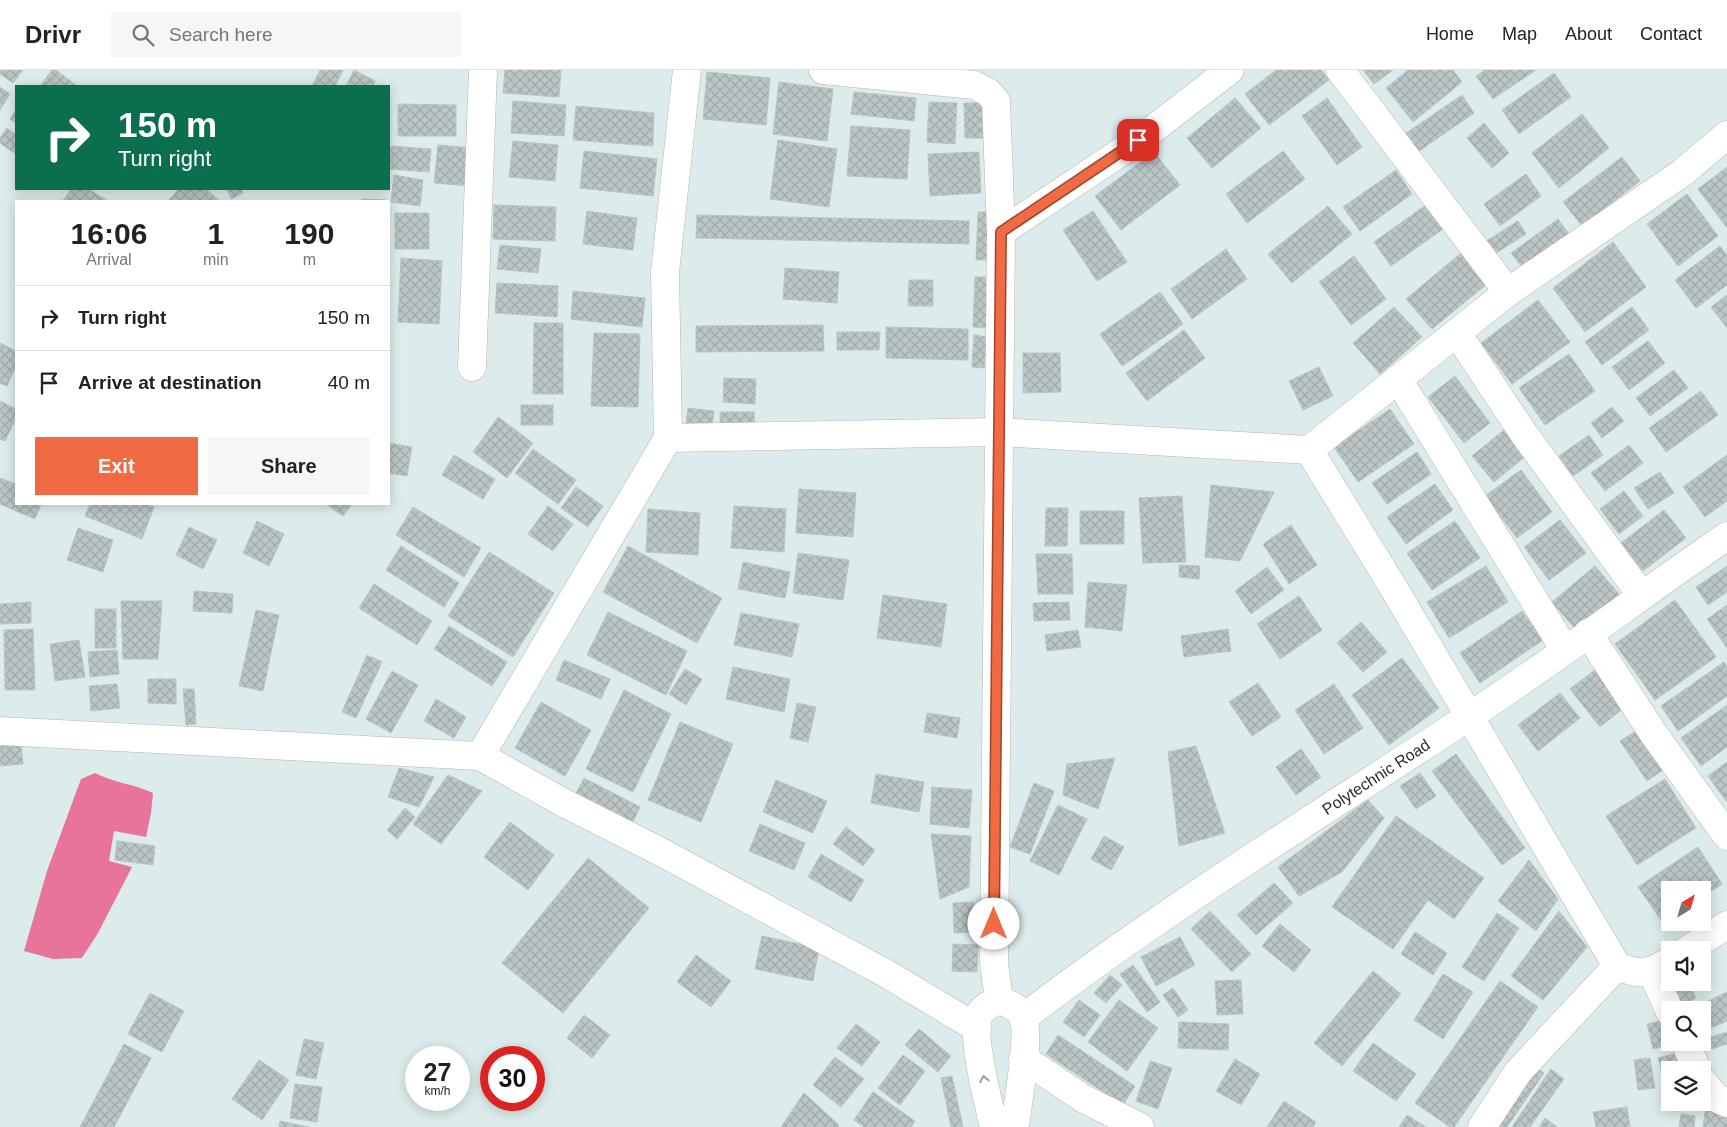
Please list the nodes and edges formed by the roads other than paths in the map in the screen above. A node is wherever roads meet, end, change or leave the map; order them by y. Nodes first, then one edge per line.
1 (483, 70) edge
2 (687, 70) edge
3 (823, 70) edge
4 (1230, 70) edge
5 (1340, 70) edge
6 (1727, 135) edge
7 (1001, 232) junction
8 (1508, 292) junction
9 (1457, 333) junction
10 (472, 367) dead end
11 (1398, 379) junction
12 (998, 432) junction
13 (668, 438) junction
14 (1309, 450) junction
15 (1727, 536) edge
16 (1642, 596) junction
17 (1588, 633) junction
18 (1564, 650) junction
19 (1470, 716) junction
20 (0, 731) edge
21 (480, 756) junction
22 (1727, 836) edge
23 (1727, 925) edge
24 (1701, 941) edge
25 (1617, 966) junction
26 (1661, 966) edge
27 (999, 1000) junction
28 (1024, 1018) junction
29 (977, 1028) junction
30 (1023, 1058) junction
31 (1711, 1092) edge
32 (1727, 1104) edge
33 (994, 1127) edge
34 (1015, 1127) edge
35 (1140, 1127) edge
36 (1482, 1127) edge

1 - 10 street
2 - 13 street
3 - 7 street
4 - 7 street
5 - 8 street
6 - 8 street
7 - 12 street
8 - 9 street
9 - 11 street
9 - 16 street
11 - 14 street
11 - 18 street
12 - 13 street
12 - 14 street
12 - 27 street
13 - 21 street
14 - 19 street
15 - 16 street, Polytechnic Road
16 - 17 street, Polytechnic Road
17 - 18 street, Polytechnic Road
17 - 22 street
18 - 19 street, Polytechnic Road
19 - 25 street
19 - 28 street, Polytechnic Road
20 - 21 street
21 - 29 street
23 - 24 street
25 - 26 street
25 - 36 street
27 - 28 street
27 - 29 street
28 - 30 street
33 -> 29 street
30 - 34 street
30 - 35 street
31 - 32 street

